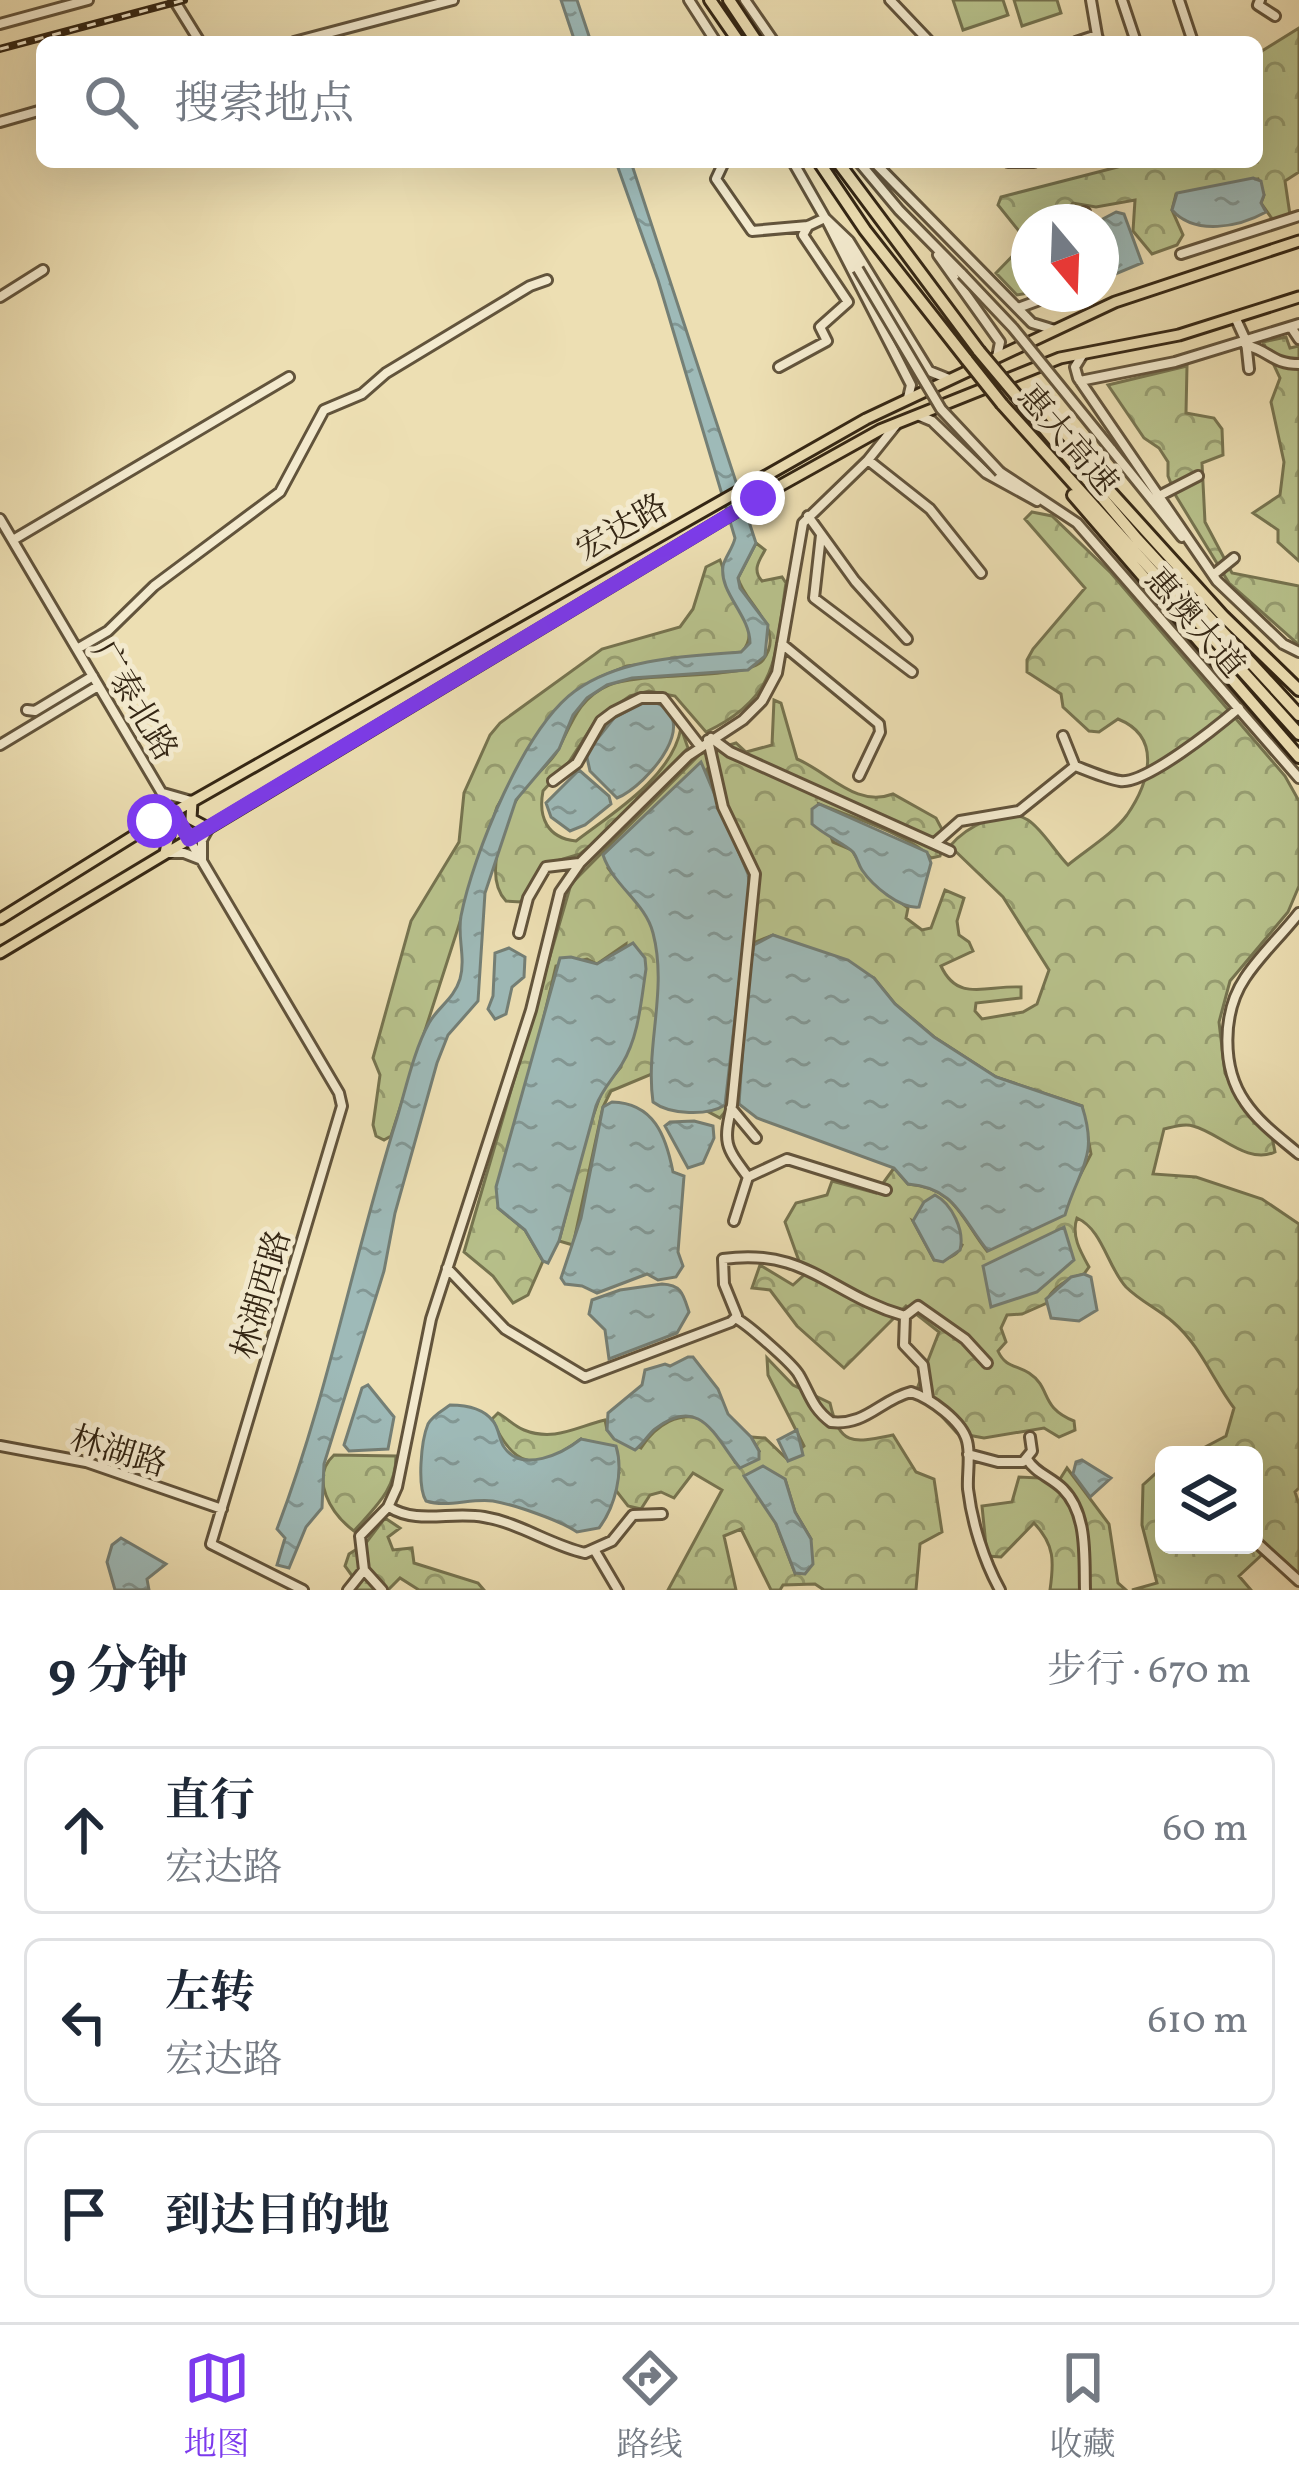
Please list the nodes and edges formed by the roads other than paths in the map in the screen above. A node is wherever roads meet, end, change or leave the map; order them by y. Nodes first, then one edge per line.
1 (88, 0) edge
2 (174, 0) edge
3 (453, 0) edge
4 (689, 0) edge
5 (710, 0) edge
6 (729, 0) edge
7 (745, 0) edge
8 (890, 0) edge
9 (1090, 0) edge
10 (1122, 0) edge
11 (1179, 0) edge
12 (1260, 0) edge
13 (1275, 16) dead end
14 (0, 23) edge
15 (196, 36) edge
16 (317, 36) edge
17 (712, 36) edge
18 (735, 36) edge
19 (753, 36) edge
20 (770, 36) edge
21 (924, 36) edge
22 (1097, 36) edge
23 (1134, 36) edge
24 (1191, 36) edge
25 (36, 112) edge
26 (0, 122) edge
27 (721, 168) edge
28 (796, 168) edge
29 (823, 168) edge
30 (842, 168) edge
31 (864, 168) edge
32 (880, 168) edge
33 (1299, 216) edge
34 (825, 218) junction
35 (808, 226) junction
36 (1299, 242) edge
37 (932, 244) junction
38 (1181, 254) dead end
39 (43, 270) dead end
40 (547, 280) dead end
41 (0, 297) edge
42 (1299, 297) edge
43 (1011, 301) edge
44 (1022, 312) edge
45 (1235, 317) junction
46 (1295, 326) edge
47 (1062, 328) junction
48 (1299, 339) edge
49 (1246, 343) junction
50 (1092, 350) junction
51 (997, 358) junction
52 (1299, 364) edge
53 (779, 367) dead end
54 (1249, 368) dead end
55 (290, 377) dead end
56 (952, 378) junction
57 (1080, 381) junction
58 (903, 401) junction
59 (911, 417) junction
60 (898, 423) junction
61 (1069, 458) junction
62 (868, 460) junction
63 (1060, 471) junction
64 (1198, 476) dead end
65 (1159, 496) junction
66 (1050, 506) junction
67 (808, 516) junction
68 (0, 519) edge
69 (821, 535) junction
70 (13, 540) junction
71 (1195, 549) junction
72 (1234, 558) dead end
73 (981, 573) dead end
74 (1213, 574) junction
75 (907, 639) dead end
76 (782, 644) junction
77 (77, 649) junction
78 (1299, 652) edge
79 (912, 672) dead end
80 (93, 676) junction
81 (98, 686) junction
82 (1299, 689) edge
83 (1239, 708) junction
84 (27, 710) dead end
85 (1299, 715) edge
86 (1299, 734) edge
87 (1064, 736) dead end
88 (706, 741) junction
89 (0, 745) edge
90 (1299, 757) edge
91 (1076, 766) junction
92 (859, 776) dead end
93 (1299, 778) edge
94 (553, 781) dead end
95 (163, 793) junction
96 (192, 801) junction
97 (174, 812) junction
98 (151, 825) junction
99 (209, 826) junction
100 (189, 839) junction
101 (934, 844) junction
102 (950, 850) dead end
103 (165, 853) junction
104 (202, 860) junction
105 (580, 863) junction
106 (1299, 913) edge
107 (0, 919) edge
108 (519, 933) dead end
109 (0, 953) edge
110 (339, 1093) joint
111 (731, 1108) junction
112 (756, 1138) dead end
113 (1299, 1154) edge
114 (748, 1177) junction
115 (886, 1190) dead end
116 (734, 1221) dead end
117 (446, 1267) junction
118 (905, 1316) junction
119 (735, 1318) junction
120 (987, 1363) dead end
121 (928, 1400) junction
122 (1030, 1436) dead end
123 (0, 1446) edge
124 (968, 1454) junction
125 (1027, 1459) junction
126 (388, 1507) junction
127 (222, 1508) junction
128 (662, 1514) dead end
129 (1263, 1547) edge
130 (595, 1551) junction
131 (364, 1570) junction
132 (1299, 1581) edge
133 (303, 1590) edge
134 (347, 1590) edge
135 (382, 1590) edge
136 (618, 1590) edge
137 (1000, 1590) edge
138 (1085, 1590) edge

1 - 14 street
2 - 15 street
3 - 16 street
4 - 17 street
5 - 18 highway
6 - 19 highway
7 - 20 street
8 - 21 street
9 - 22 street
10 - 23 street
11 - 24 street
12 - 13 street
25 - 26 street
27 - 35 street
28 - 34 street
29 - 63 highway, 惠大高速, bridge
30 - 61 highway, 惠大高速, bridge
31 - 37 street
32 - 43 street
33 - 38 street
34 - 35 street
34 - 56 street
34 - 58 street
34 - 66 street, bridge
35 - 53 street
36 - 47 main road, 宏达路
37 - 51 street
37 - 71 street, bridge
39 - 41 street
40 - 77 street
42 - 45 main road, 宏达路
44 - 47 street
45 - 49 street
45 - 50 main road, 宏达路
46 - 48 street
46 - 49 street
47 - 51 main road, 宏达路
49 - 52 street
49 - 54 street
49 - 57 street
50 - 57 street
50 - 59 main road, 宏达路
51 - 56 main road, 宏达路
55 - 70 street
56 - 58 main road, 宏达路
57 - 65 street
58 - 96 main road, 宏达路
59 - 60 main road, 宏达路
59 - 66 street
60 - 62 street
60 - 99 main road, 宏达路
61 - 82 highway
61 - 85 highway, 惠大高速
62 - 67 street
62 - 73 street
63 - 86 highway, 惠大高速
63 - 90 highway
64 - 65 street
65 - 71 street
66 - 83 street, 惠澳大道
67 - 69 street
67 - 76 street
68 - 70 street, 广泰北路
69 - 75 street
69 - 79 street
70 - 77 street, 广泰北路
71 - 74 street, 惠澳大道
72 - 74 street
74 - 78 street, 惠澳大道
76 - 88 street
76 - 92 street
77 - 80 street, 广泰北路
80 - 81 street, 广泰北路
80 - 84 street
81 - 89 street
81 - 95 street, 广泰北路
83 - 91 street
83 - 93 street, 惠澳大道
87 - 91 street
88 - 94 street
88 - 101 street
88 - 105 street
88 - 111 street
91 - 101 street
95 - 96 street
95 - 97 street, 广泰北路
95 - 98 street
96 - 97 main road, 宏达路
96 - 99 main road
97 - 98 main road, 宏达路
97 - 100 street, 广泰北路
98 - 103 main road
98 - 107 main road, 宏达路
99 - 100 main road, 宏达路
99 - 104 street
100 - 103 main road, 宏达路
100 - 104 street, 广泰北路
101 - 102 street
103 - 104 street
103 - 109 main road, 宏达路
104 - 110 street, 广泰北路
105 - 108 street
105 - 117 street
106 - 113 street
110 - 127 street, 林湖西路
111 - 112 street
111 - 114 street
114 - 115 street
114 - 116 street
117 - 119 street
117 - 126 street
118 - 119 street
118 - 120 street
118 - 121 street
119 - 121 street
121 - 124 street
122 - 125 street
123 - 127 street, 林湖路
124 - 125 street
124 - 137 street
125 - 138 street
126 - 130 street
126 - 131 street
127 - 133 street, 林湖西路
128 - 130 street
129 - 132 street
130 - 136 street
131 - 134 street
131 - 135 street

